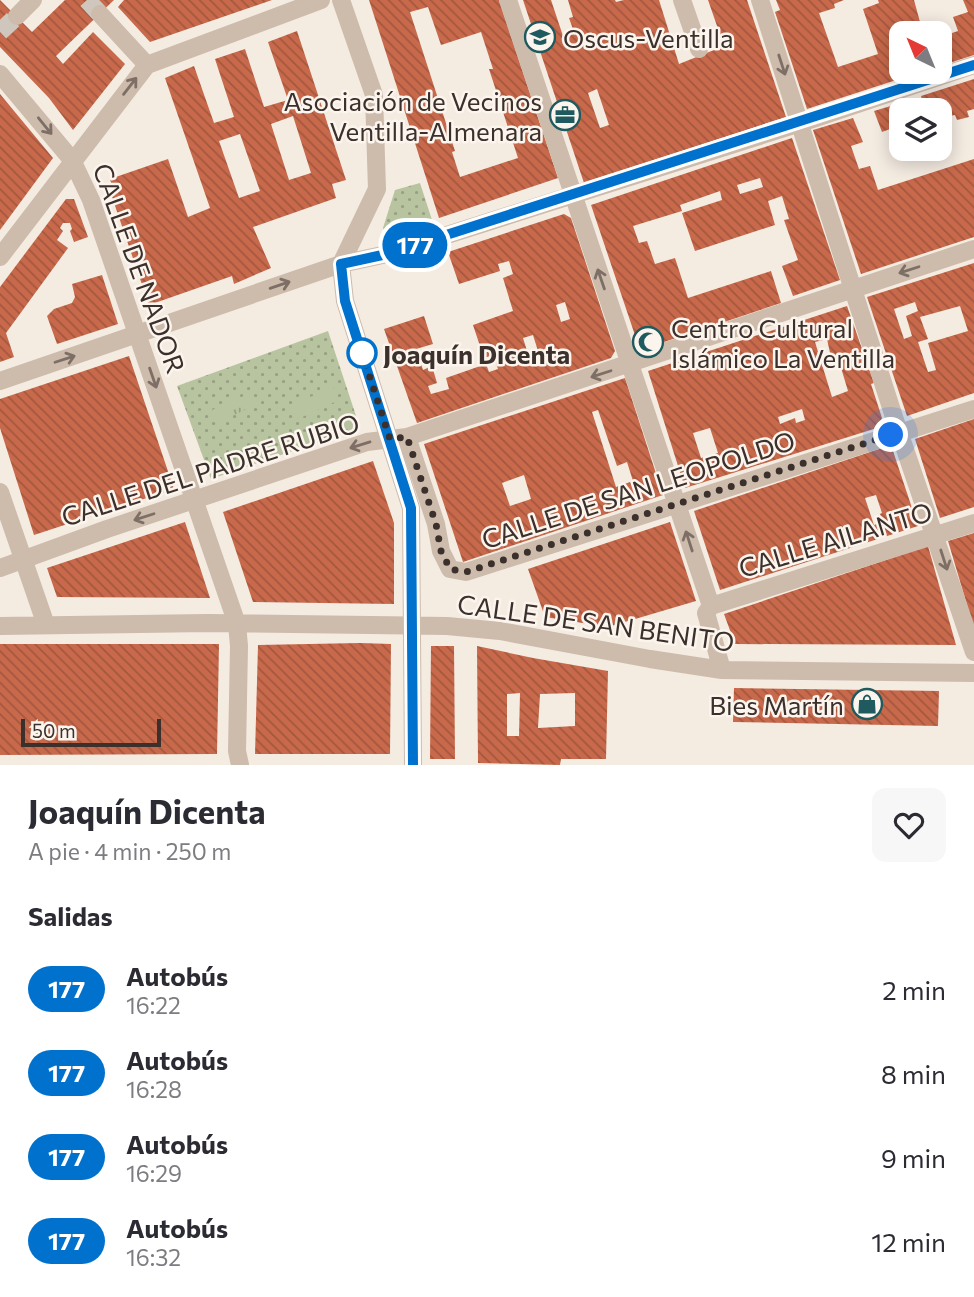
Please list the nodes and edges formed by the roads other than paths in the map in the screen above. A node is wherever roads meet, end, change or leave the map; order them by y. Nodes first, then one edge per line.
1 (321, 0) edge
2 (341, 0) edge
3 (508, 0) edge
4 (682, 0) edge
5 (760, 0) edge
6 (100, 14) tunnel mouth
7 (699, 49) dead end
8 (147, 65) junction
9 (974, 65) edge
10 (0, 74) edge
11 (801, 122) junction
12 (72, 160) junction
13 (572, 195) junction
14 (974, 249) edge
15 (0, 257) edge
16 (341, 264) junction
17 (852, 288) junction
18 (138, 335) junction
19 (629, 364) junction
20 (0, 381) edge
21 (974, 409) edge
22 (899, 433) junction
23 (399, 438) junction
24 (0, 492) edge
25 (195, 501) junction
26 (678, 505) junction
27 (974, 523) edge
28 (936, 535) junction
29 (22, 561) junction
30 (0, 568) edge
31 (711, 606) junction
32 (237, 624) junction
33 (46, 625) junction
34 (411, 625) junction
35 (0, 626) edge
36 (974, 653) edge
37 (722, 670) junction
38 (974, 673) edge
39 (240, 765) edge
40 (413, 765) edge

1 - 8 street
2 - 16 street
3 - 13 street
4 - 7 street
5 -> 11 street
6 - 8 street
12 -> 8 street
9 - 11 street
10 -> 12 street, CALLE DE NADOR
11 - 13 street
11 - 17 street
12 - 15 street
12 - 18 street, CALLE DE NADOR
13 - 16 street
19 -> 13 street
14 -> 17 street, CALLE DEL PADRE RUBIO
18 -> 16 street
16 - 23 street
17 - 19 street, CALLE DEL PADRE RUBIO
17 - 22 street
20 -> 18 street
18 -> 25 street, CALLE DE NADOR
19 -> 23 street, CALLE DEL PADRE RUBIO
19 - 26 street
21 - 22 street, CALLE DE SAN LEOPOLDO
22 - 26 street, CALLE DE SAN LEOPOLDO
22 - 28 street
23 -> 25 street, CALLE DEL PADRE RUBIO
23 - 26 street, CALLE DE SAN LEOPOLDO
23 - 34 street
24 - 29 street
25 -> 29 street, CALLE DEL PADRE RUBIO
25 - 32 street, CALLE DE NADOR
31 -> 26 street
27 - 28 street, CALLE AILANTO
28 - 31 street, CALLE AILANTO
28 -> 36 street
29 - 30 street, CALLE DEL PADRE RUBIO
29 - 33 street
31 - 37 street
32 - 33 street, CALLE DE SAN BENITO
32 - 34 street, CALLE DE SAN BENITO
32 - 39 street, CALLE DE NADOR
33 - 35 street, CALLE DE SAN BENITO
34 - 37 street, CALLE DE SAN BENITO
34 - 40 street
37 - 38 street, CALLE DE SAN BENITO

